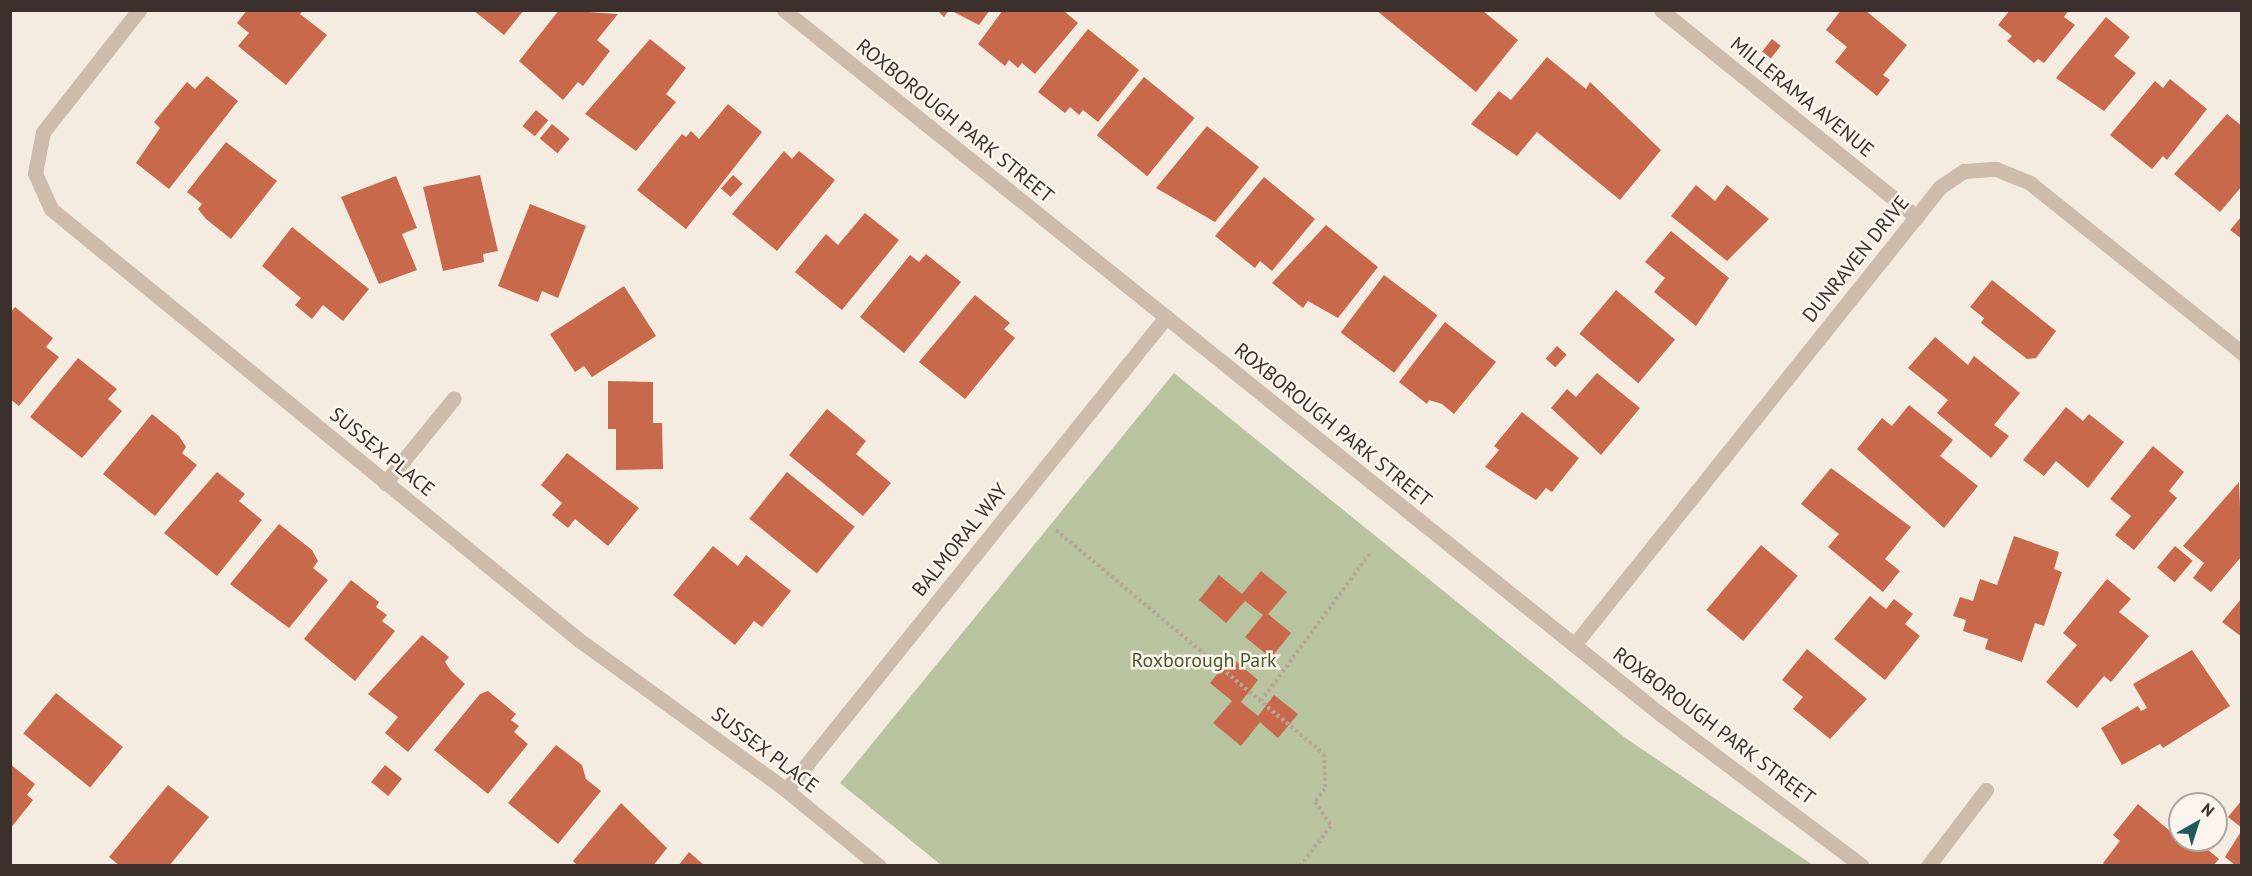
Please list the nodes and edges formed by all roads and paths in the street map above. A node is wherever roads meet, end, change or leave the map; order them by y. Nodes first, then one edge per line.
1 (139, 10) edge
2 (784, 10) edge
3 (1661, 10) edge
4 (1917, 217) junction
5 (1166, 317) junction
6 (2241, 353) edge
7 (454, 398) dead end
8 (386, 483) junction
9 (1056, 530) dead end
10 (1371, 552) dead end
11 (1574, 645) junction
12 (1261, 701) junction
13 (786, 790) junction
14 (1986, 790) dead end
15 (879, 866) edge
16 (1300, 866) edge
17 (1862, 866) edge
18 (1928, 866) edge

1 - 8 street, SUSSEX PLACE
2 - 5 street, ROXBOROUGH PARK STREET
3 - 4 street, MILLERAMA AVENUE
4 - 6 street, DUNRAVEN DRIVE
4 - 11 street, DUNRAVEN DRIVE
5 - 11 street, ROXBOROUGH PARK STREET
5 - 13 street, BALMORAL WAY
7 - 8 street
8 - 13 street, SUSSEX PLACE
9 - 12 path
10 - 12 path
11 - 17 street, ROXBOROUGH PARK STREET
12 - 16 path
13 - 15 street, SUSSEX PLACE
14 - 18 street

